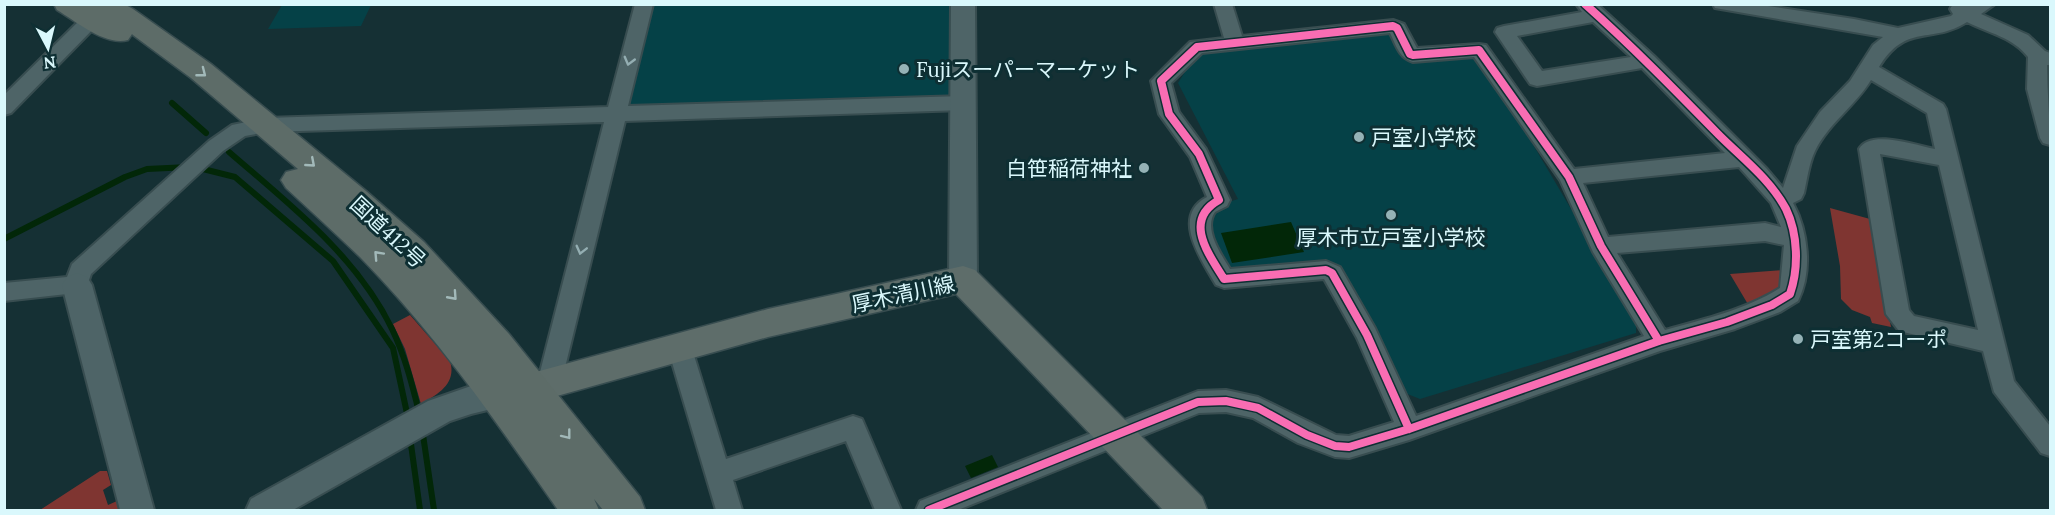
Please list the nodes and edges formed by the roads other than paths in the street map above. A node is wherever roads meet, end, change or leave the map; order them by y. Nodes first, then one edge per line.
1 (67, 4) edge
2 (644, 4) edge
3 (963, 4) edge
4 (1222, 4) edge
5 (1722, 4) edge
6 (1986, 4) edge
7 (97, 9) edge
8 (1959, 9) edge
9 (1591, 10) edge
10 (1898, 34) junction
11 (1235, 43) junction
12 (2044, 58) edge
13 (1647, 61) junction
14 (1867, 69) junction
15 (12, 93) edge
16 (964, 103) junction
17 (4, 108) edge
18 (615, 115) junction
19 (252, 128) junction
20 (2050, 138) edge
21 (1744, 159) junction
22 (1949, 159) junction
23 (1569, 177) junction
24 (1780, 200) junction
25 (1793, 238) junction
26 (1601, 246) junction
27 (963, 279) junction
28 (77, 285) junction
29 (4, 292) edge
30 (1659, 341) junction
31 (1991, 343) junction
32 (680, 349) junction
33 (526, 389) junction
34 (1409, 429) junction
35 (1113, 436) junction
36 (2050, 445) edge
37 (718, 473) junction
38 (137, 510) edge
39 (263, 510) edge
40 (579, 510) edge
41 (626, 510) edge
42 (729, 510) edge
43 (888, 510) edge
44 (929, 510) edge
45 (1188, 510) edge

1 - 7 highway, 国道412号
2 -> 18 street
3 - 16 street
4 - 11 street
5 - 10 street
6 - 8 street
7 - 15 street
7 - 19 highway, 国道412号
8 - 10 street
8 - 12 street
9 - 13 street
9 - 13 street
10 - 14 street
11 - 23 street
11 - 34 street
12 - 20 street
13 - 21 street
14 - 22 street
14 - 24 street
15 - 17 street
16 - 18 street
16 - 27 street
18 - 19 street
18 -> 33 street
19 - 28 street
19 - 33 highway, 国道412号
21 - 23 street
21 - 24 street
22 - 31 street
22 - 31 street
23 - 26 street
24 - 25 street
25 - 26 street
25 - 30 street
26 - 30 street
27 - 32 main road, 厚木清川線
27 - 35 main road, 厚木清川線
28 - 29 street
28 - 38 street
30 - 34 street
31 - 36 street
32 - 33 main road, 厚木清川線
32 - 37 street
33 - 39 street
33 - 40 highway, 国道412号
33 -> 41 highway, 国道412号
34 - 35 street
35 - 44 street
35 - 45 main road, 厚木清川線
37 - 42 street
37 - 43 street

